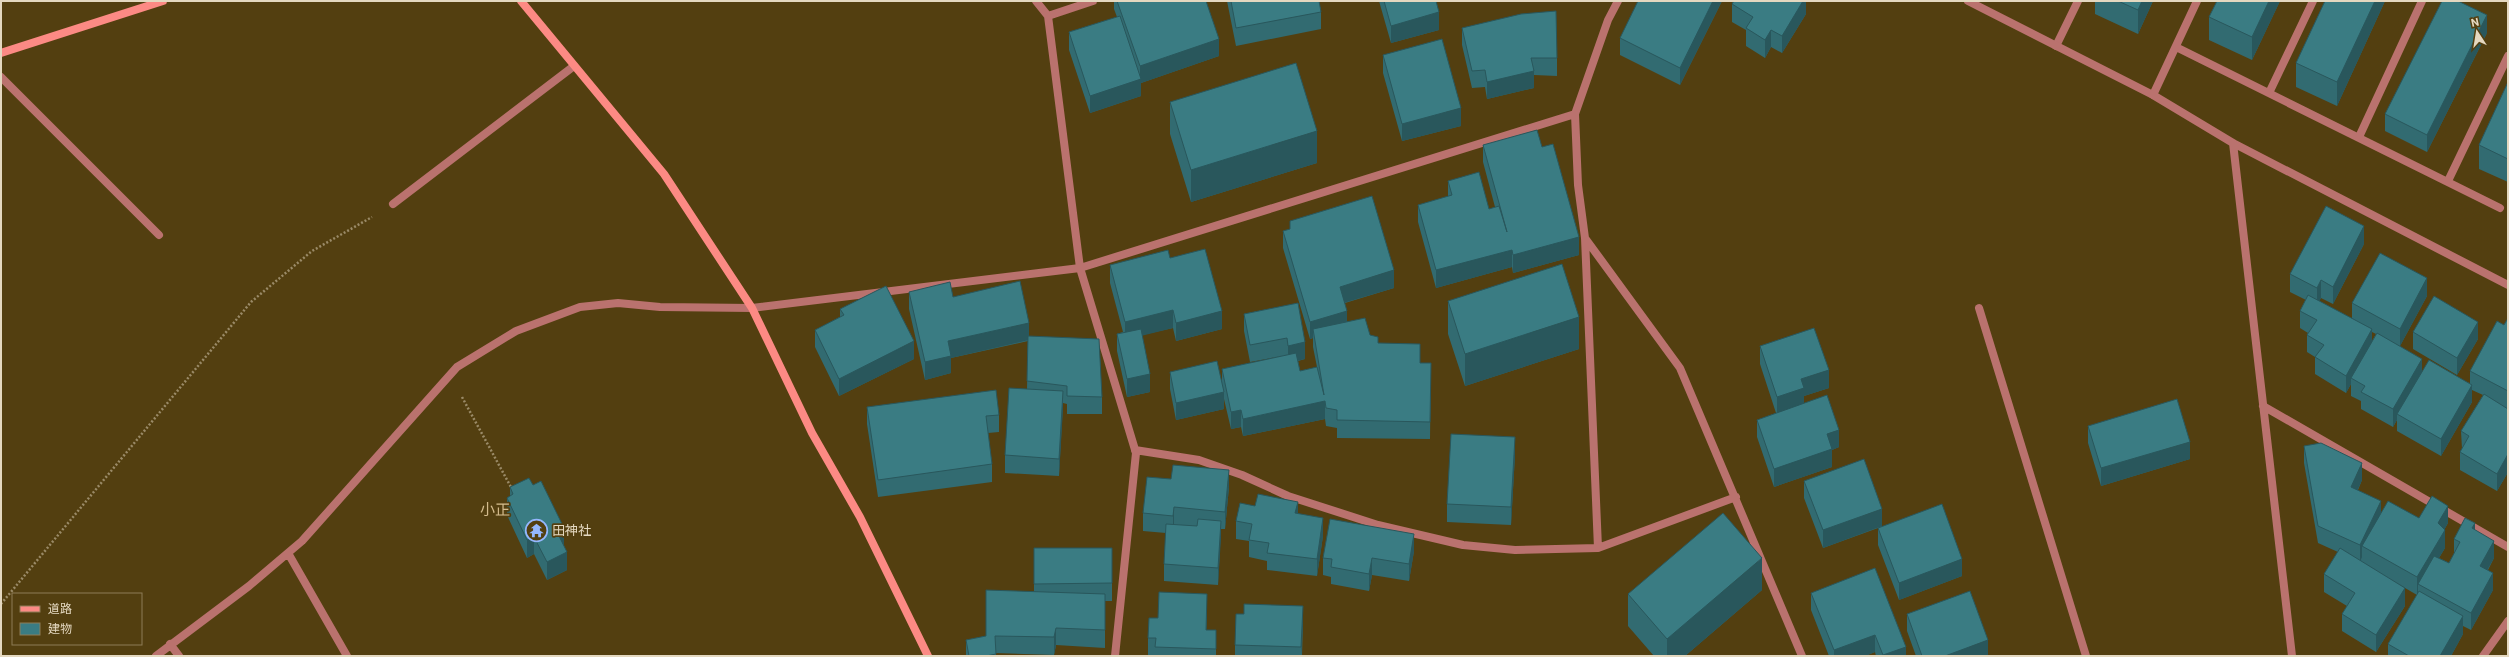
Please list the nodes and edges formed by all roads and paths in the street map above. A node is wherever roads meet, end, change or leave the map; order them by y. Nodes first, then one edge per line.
1 (163, 1) edge
2 (521, 1) edge
3 (1036, 1) edge
4 (1093, 1) edge
5 (1618, 1) edge
6 (2078, 1) edge
7 (2197, 1) edge
8 (2313, 1) edge
9 (2422, 1) edge
10 (1973, 2) edge
11 (1048, 16) junction
12 (2056, 46) junction
13 (2176, 47) junction
14 (1, 53) edge
15 (2508, 56) edge
16 (574, 66) junction
17 (1, 77) edge
18 (2270, 93) junction
19 (2153, 95) junction
20 (1575, 114) junction
21 (2358, 137) junction
22 (2233, 143) junction
23 (2448, 181) junction
24 (393, 204) joint
25 (2500, 208) dead end
26 (159, 235) dead end
27 (1585, 238) junction
28 (1080, 268) junction
29 (2508, 285) edge
30 (752, 308) junction
31 (1979, 308) dead end
32 (451, 375) junction
33 (2263, 406) junction
34 (1135, 450) junction
35 (516, 496) edge
36 (1736, 498) junction
37 (2508, 547) edge
38 (1598, 548) junction
39 (288, 553) junction
40 (1, 604) edge
41 (2508, 621) edge
42 (170, 644) junction
43 (156, 656) edge
44 (179, 656) edge
45 (347, 656) edge
46 (928, 656) edge
47 (1115, 656) edge
48 (1802, 656) edge
49 (2086, 656) edge
50 (2292, 656) edge
51 (2484, 656) edge

1 - 14 street
2 - 16 street
3 - 11 street
4 - 11 street
5 - 20 street
6 - 12 street
7 - 13 street
8 - 18 street
9 - 21 street
10 - 12 street
11 - 28 street
12 - 19 street
13 - 18 street
13 - 19 street
15 - 23 street
16 - 24 street
16 - 30 street
17 - 26 street
18 - 21 street
19 - 22 street
20 - 27 street
20 - 28 street
21 - 23 street
22 - 29 street
22 - 33 street
23 - 25 street
24 - 40 path
27 - 36 street
27 - 38 street
28 - 30 street
28 - 34 street
30 - 32 street
30 - 46 street
31 - 49 street
32 - 35 path
32 - 39 street
33 - 37 street
33 - 50 street
34 - 38 street
34 - 47 street
36 - 38 street
36 - 48 street
39 - 42 street
39 - 45 street
41 - 51 street
42 - 43 street
42 - 44 street

